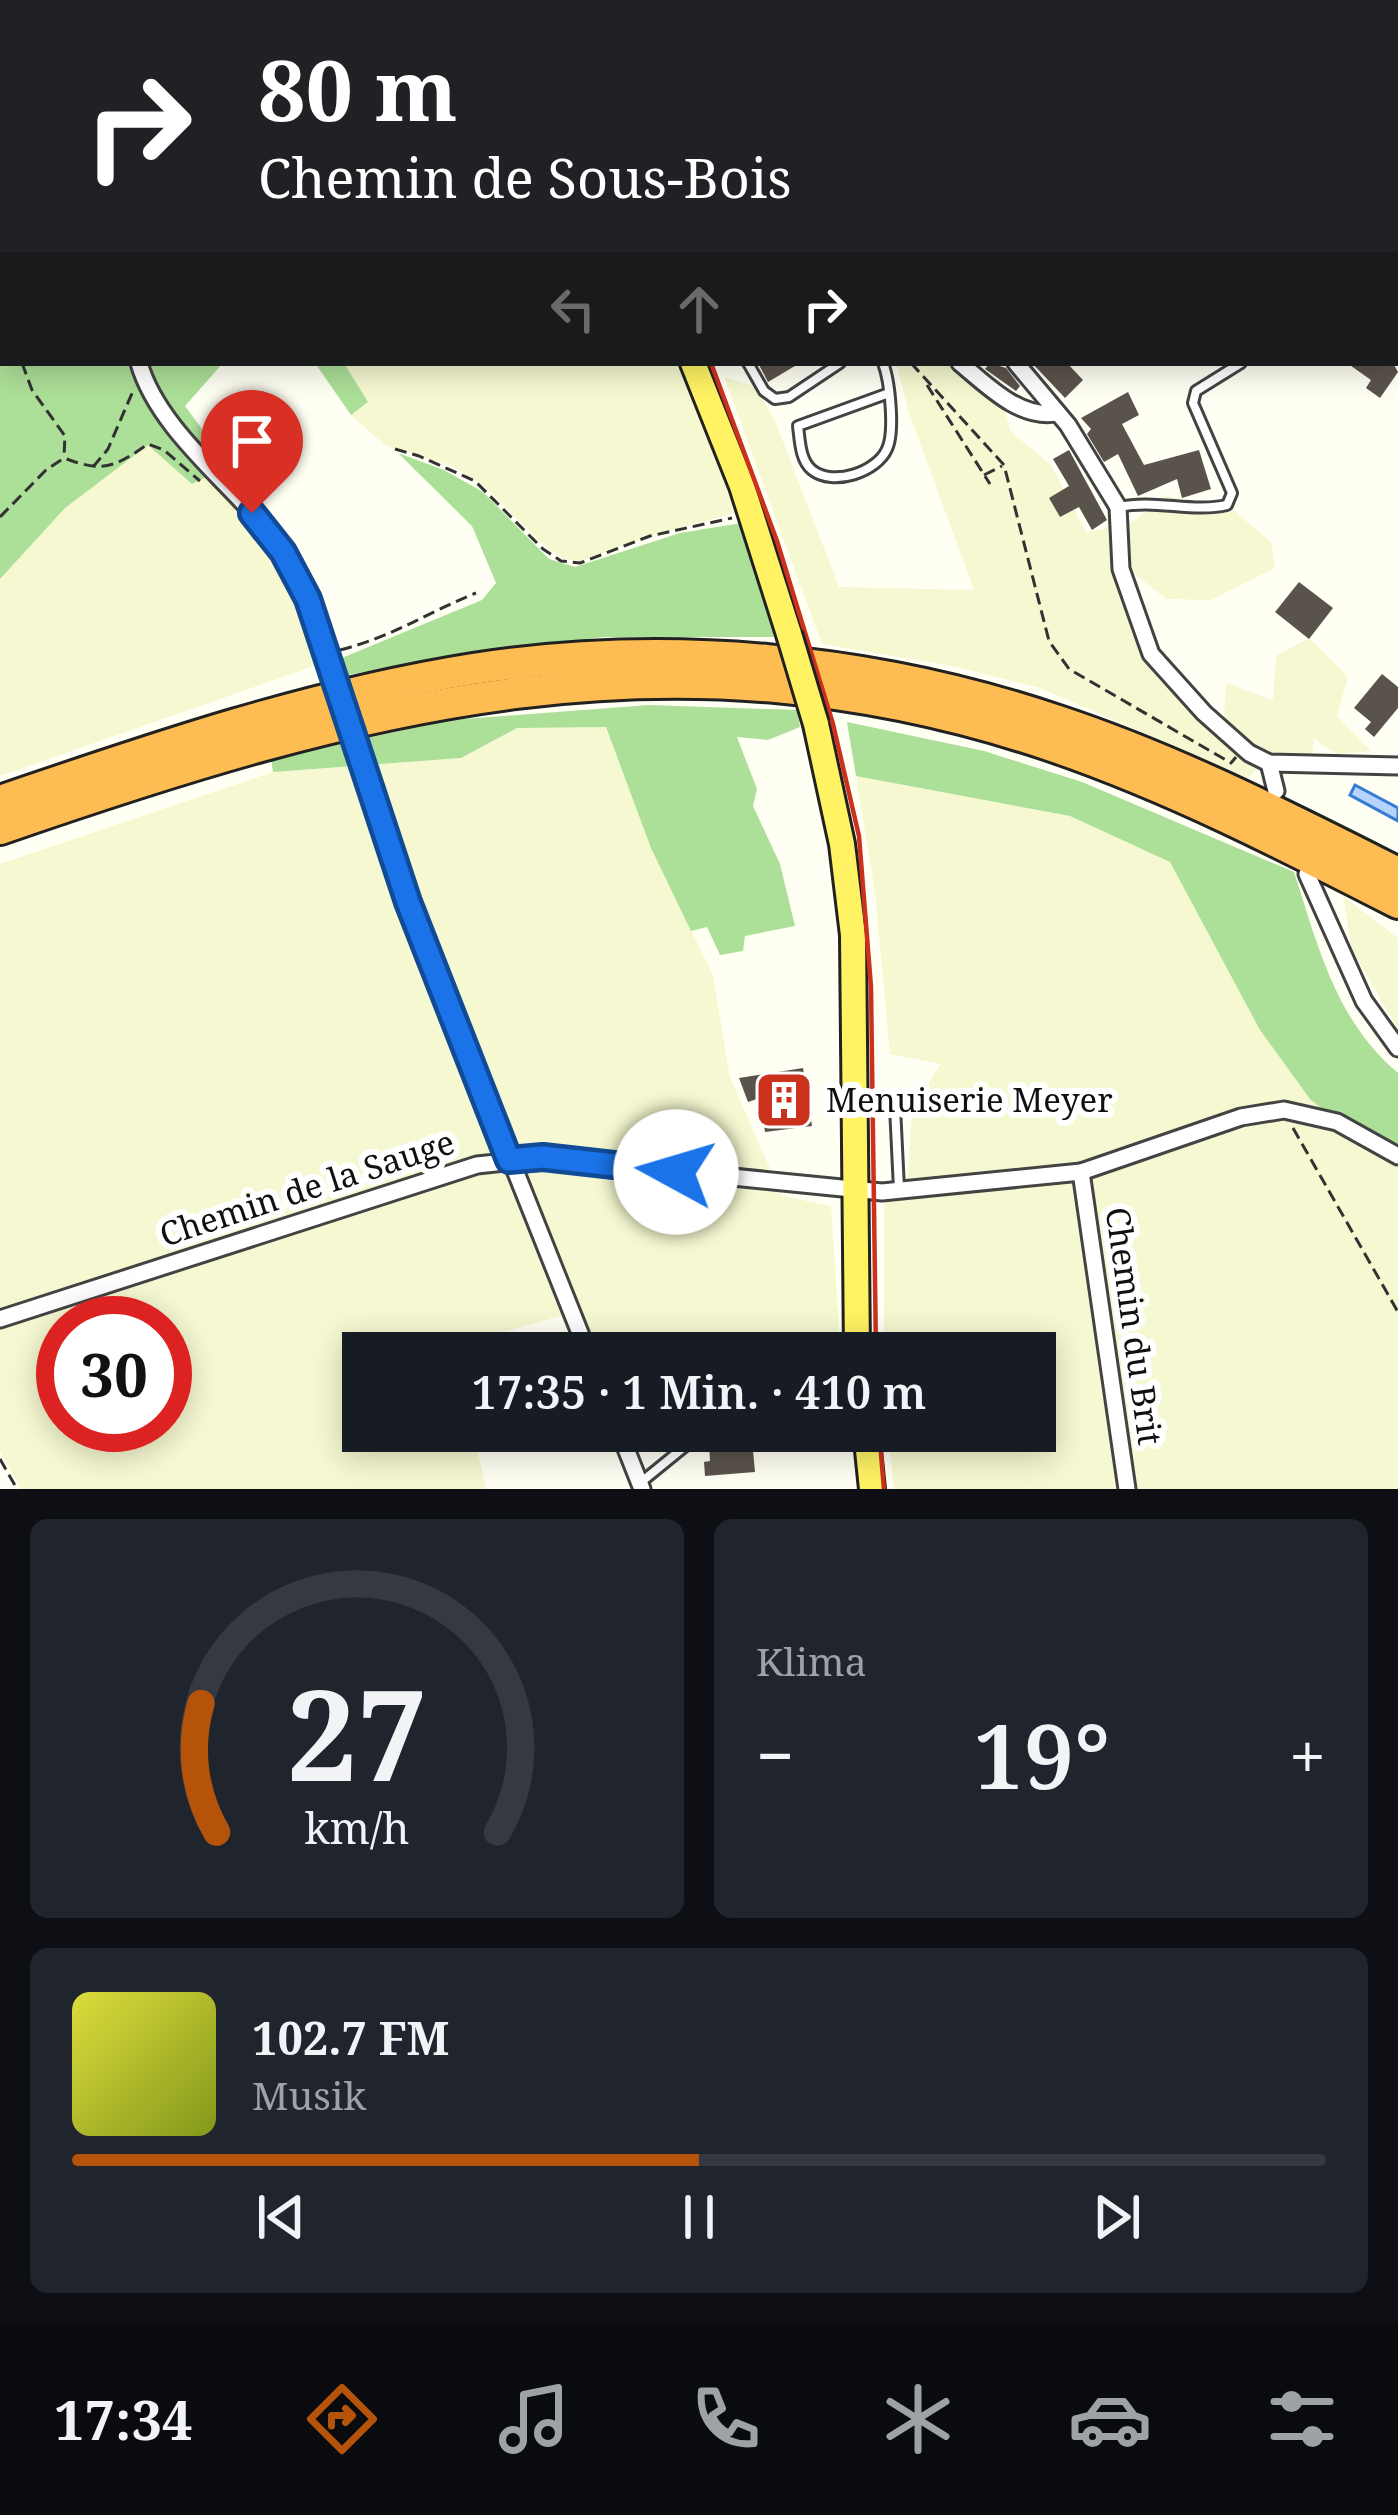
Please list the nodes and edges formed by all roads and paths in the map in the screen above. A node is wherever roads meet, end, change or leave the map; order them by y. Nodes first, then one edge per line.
1 (23, 366) edge
2 (694, 366) edge
3 (750, 366) edge
4 (836, 366) edge
5 (884, 366) edge
6 (912, 366) edge
7 (964, 366) edge
8 (1019, 366) edge
9 (1236, 366) edge
10 (141, 369) edge
11 (922, 379) junction
12 (889, 393) junction
13 (1056, 413) junction
14 (395, 449) dead end
15 (64, 458) junction
16 (1004, 465) junction
17 (92, 468) junction
18 (984, 475) junction
19 (198, 479) dead end
20 (990, 484) dead end
21 (1118, 507) junction
22 (751, 514) junction
23 (0, 517) edge
24 (476, 593) dead end
25 (327, 657) junction
26 (1231, 763) dead end
27 (1268, 763) junction
28 (1398, 766) edge
29 (1276, 791) dead end
30 (0, 801) edge
31 (0, 829) edge
32 (1398, 873) edge
33 (1307, 874) dead end
34 (1398, 903) edge
35 (1398, 1048) edge
36 (895, 1106) dead end
37 (1284, 1110) junction
38 (1398, 1156) edge
39 (509, 1160) junction
40 (1081, 1172) junction
41 (899, 1190) junction
42 (853, 1191) junction
43 (1398, 1312) edge
44 (0, 1319) edge
45 (579, 1332) edge
46 (856, 1332) edge
47 (627, 1452) edge
48 (680, 1452) edge
49 (868, 1452) edge
50 (0, 1459) edge
51 (641, 1486) edge
52 (16, 1489) edge
53 (872, 1489) edge
54 (1127, 1489) edge

1 - 15 path
2 - 22 main road
3 - 4 lane
5 - 12 lane
6 - 11 path
7 - 13 street
8 - 13 street
9 - 21 lane
10 - 17 path
10 - 25 street
11 - 16 path
11 - 18 path
12 - 12 lane
13 - 21 street
14 - 22 path
15 - 17 path
15 - 23 path
16 - 18 path
16 - 26 path
17 - 19 path
18 - 20 path
21 - 27 street
22 - 42 main road, bridge
24 - 25 path
25 - 39 street, bridge
27 - 28 street
27 - 29 street
30 - 32 highway
31 - 34 highway
33 - 35 street
36 - 41 lane
37 - 38 street
37 - 40 street, Chemin de la Sauge
37 - 43 path
39 - 42 street, Chemin de la Sauge
39 - 44 street, Chemin de la Sauge
39 - 45 street
40 - 41 street, Chemin de la Sauge
40 - 54 street, Chemin du Brit
41 - 42 street, Chemin de la Sauge
42 - 46 main road
47 - 51 street
48 - 51 lane
49 - 53 main road
50 - 52 path

